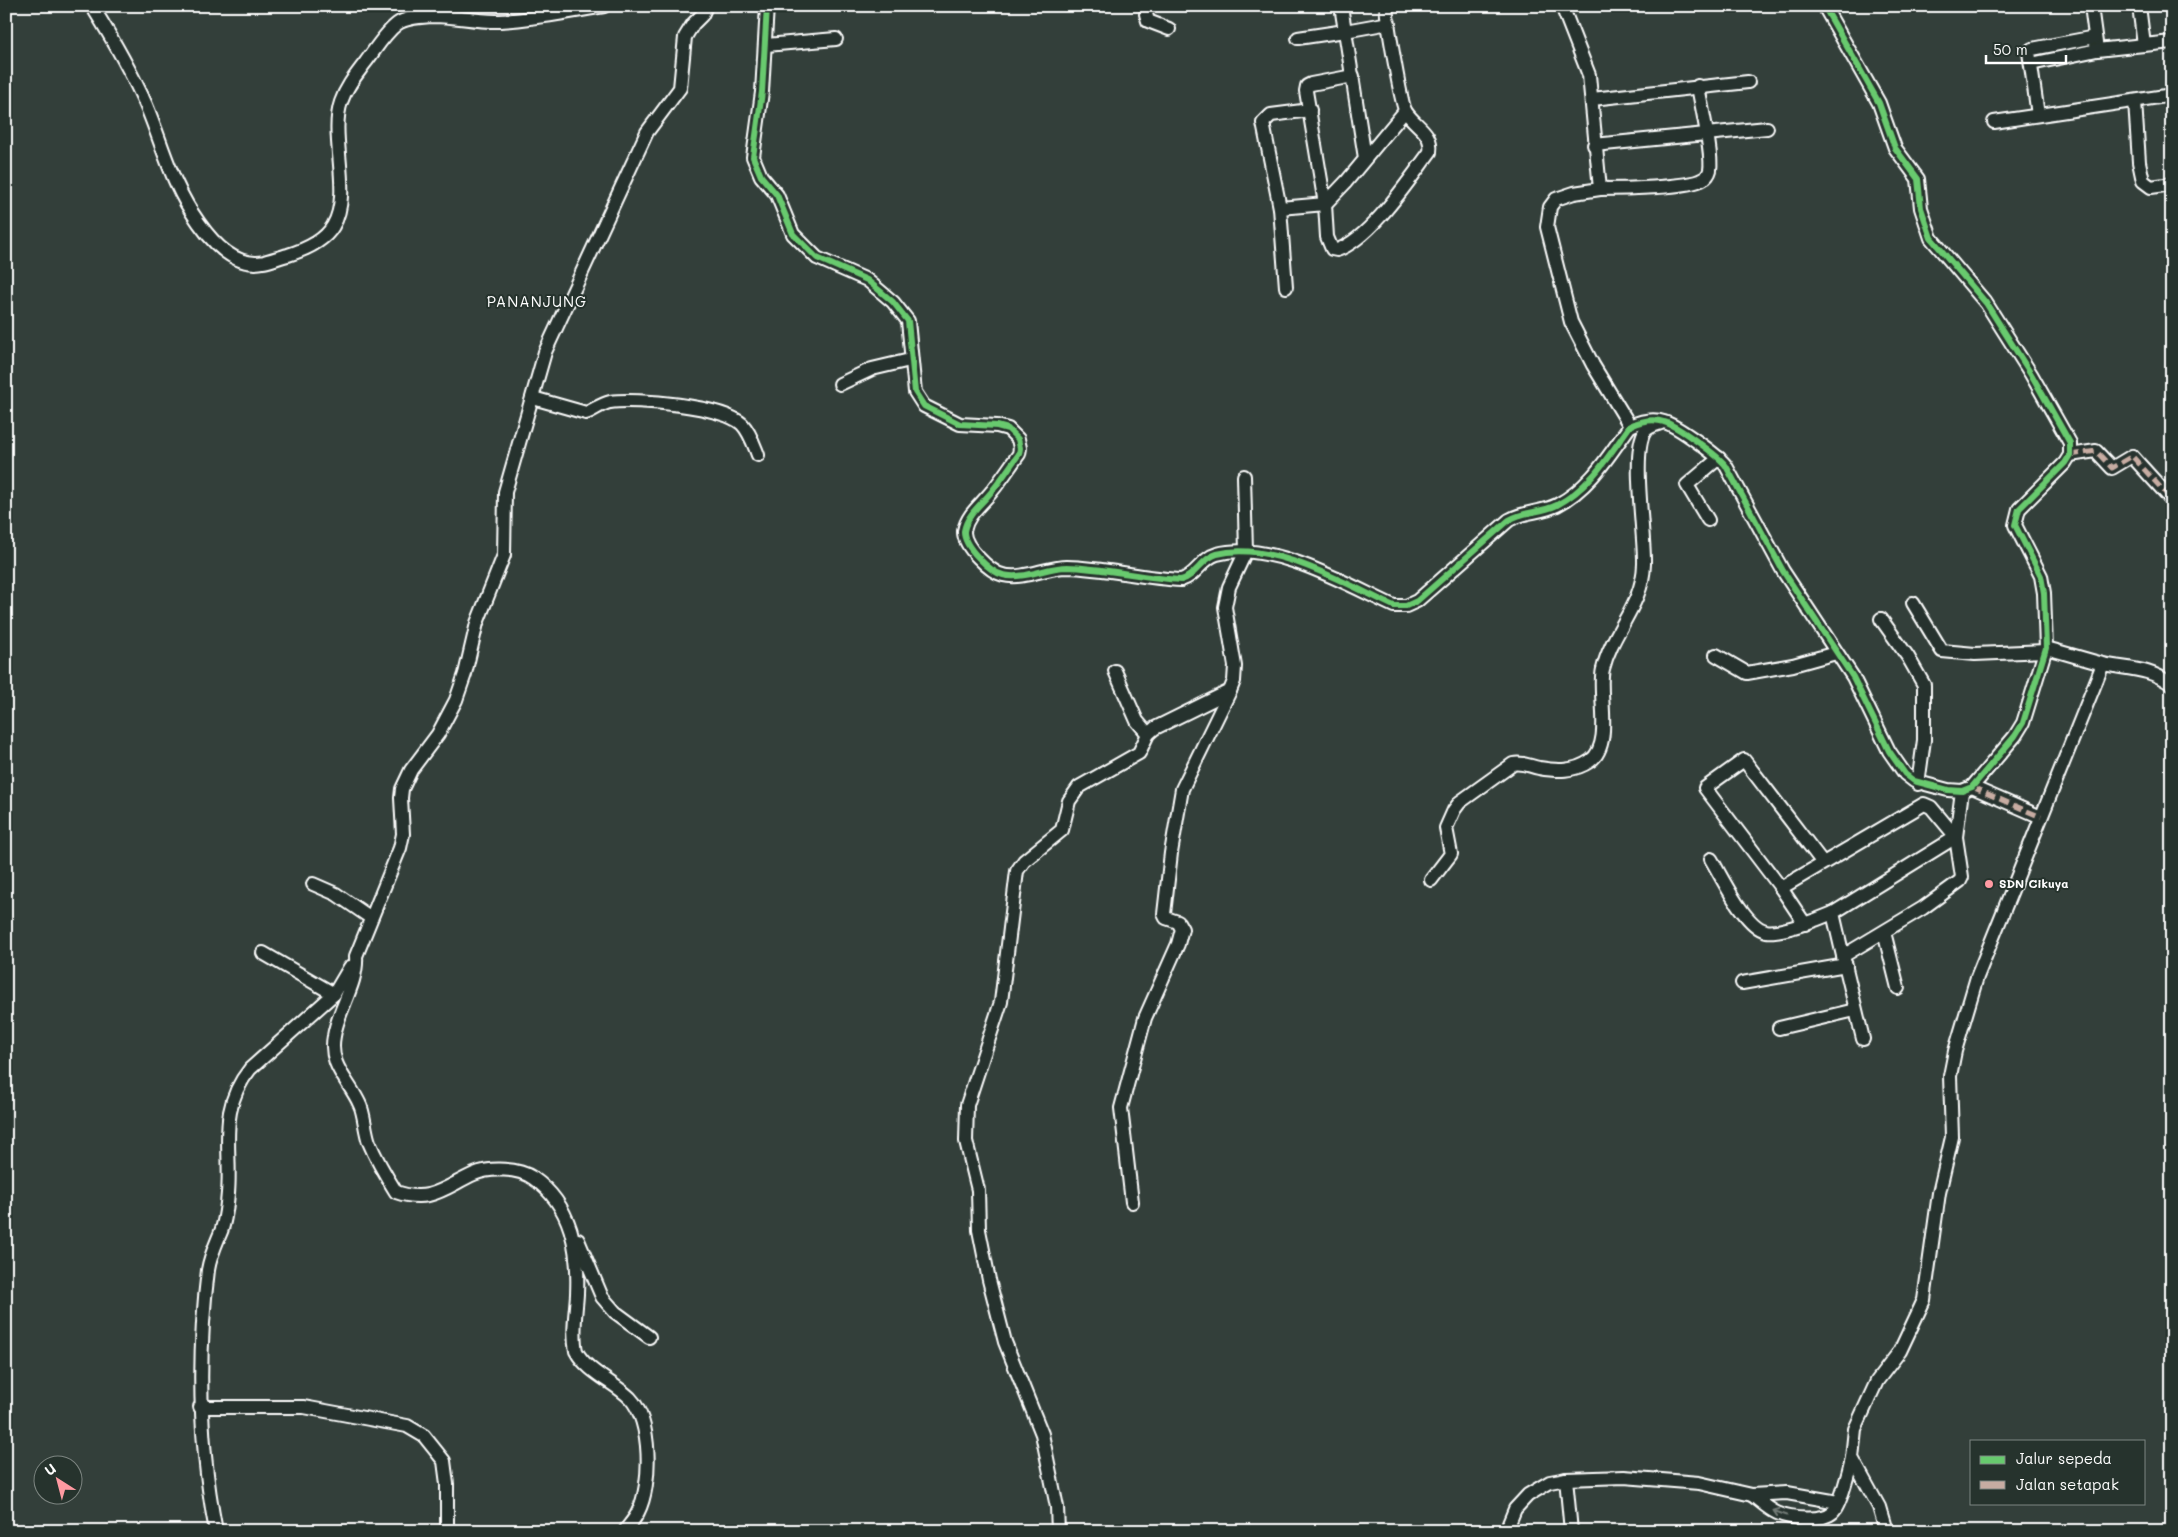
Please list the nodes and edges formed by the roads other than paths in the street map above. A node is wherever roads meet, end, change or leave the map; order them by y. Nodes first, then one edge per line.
1 (92, 6) edge
2 (604, 6) edge
3 (706, 6) edge
4 (767, 6) edge
5 (1149, 6) edge
6 (1341, 6) edge
7 (1386, 6) edge
8 (1562, 6) edge
9 (1824, 6) edge
10 (2091, 6) edge
11 (2139, 6) edge
12 (1388, 22) junction
13 (1169, 30) dead end
14 (1345, 31) junction
15 (2095, 37) junction
16 (1298, 38) dead end
17 (836, 39) dead end
18 (2172, 42) edge
19 (766, 45) junction
20 (2144, 45) junction
21 (2097, 50) junction
22 (2031, 64) junction
23 (1353, 76) junction
24 (1748, 82) dead end
25 (1698, 86) junction
26 (2172, 95) edge
27 (1592, 99) junction
28 (2135, 101) junction
29 (1310, 110) junction
30 (1405, 111) junction
31 (2038, 115) junction
32 (1994, 122) dead end
33 (1767, 128) dead end
34 (1706, 135) junction
35 (1594, 145) junction
36 (1365, 158) junction
37 (2172, 184) edge
38 (1600, 189) junction
39 (1325, 204) junction
40 (1280, 208) junction
41 (1286, 287) dead end
42 (910, 360) junction
43 (840, 384) dead end
44 (533, 398) junction
45 (1666, 422) junction
46 (1630, 426) junction
47 (758, 455) dead end
48 (2070, 455) junction
49 (1720, 458) junction
50 (1244, 476) dead end
51 (2172, 500) edge
52 (1708, 520) dead end
53 (1246, 551) junction
54 (1913, 603) dead end
55 (1881, 619) dead end
56 (2046, 650) junction
57 (1836, 653) junction
58 (1716, 655) dead end
59 (2103, 664) junction
60 (1115, 671) dead end
61 (2172, 685) edge
62 (1230, 691) junction
63 (1148, 734) junction
64 (1918, 784) junction
65 (1967, 789) junction
66 (2041, 817) junction
67 (1956, 837) junction
68 (1711, 859) dead end
69 (1823, 863) junction
70 (1431, 880) dead end
71 (313, 884) dead end
72 (1781, 888) junction
73 (1833, 914) junction
74 (371, 918) junction
75 (1805, 924) junction
76 (1884, 932) junction
77 (264, 953) dead end
78 (356, 956) junction
79 (1844, 961) junction
80 (1742, 983) dead end
81 (1898, 988) dead end
82 (334, 994) junction
83 (1855, 1010) junction
84 (1779, 1028) dead end
85 (1863, 1040) dead end
86 (1132, 1202) dead end
87 (572, 1229) junction
88 (649, 1337) dead end
89 (200, 1407) junction
90 (1852, 1458) junction
91 (1566, 1479) junction
92 (1752, 1495) junction
93 (1838, 1502) junction
94 (216, 1531) edge
95 (447, 1531) edge
96 (625, 1531) edge
97 (1058, 1531) edge
98 (1506, 1531) edge
99 (1571, 1531) edge
100 (1886, 1531) edge

1 - 2 street
3 - 44 street
4 - 19 street
5 - 13 street
6 - 14 street
7 - 12 street
8 - 27 street
9 - 48 street
10 - 15 street
11 - 20 street
12 - 14 street
12 - 30 street
14 - 16 street
14 - 23 street
15 - 21 street
15 - 22 street
17 - 19 street
18 - 20 street
19 - 42 street
20 - 21 street
21 - 22 street
22 - 31 street
23 - 29 street
23 - 36 street
24 - 25 street
25 - 27 street
25 - 34 street
26 - 28 street
27 - 35 street
28 - 31 street
28 - 37 street
29 - 39 street
29 - 40 street
30 - 36 street
30 - 39 street
31 - 32 street
33 - 34 street
34 - 35 street
34 - 38 street
35 - 38 street
36 - 39 street
38 - 46 street
39 - 40 street
40 - 41 street
42 - 43 street
42 - 53 street
44 - 47 street
44 - 74 street
45 - 46 street
45 - 49 street
45 - 70 street
46 - 53 street
48 - 51 street
48 - 56 street
49 - 52 street
49 - 57 street
50 - 53 street
53 - 62 street
54 - 56 street
55 - 64 street
56 - 59 street
56 - 65 street
57 - 58 street
57 - 64 street
59 - 61 street
59 - 66 street
60 - 63 street
62 - 63 street
62 - 86 street
63 - 97 street
64 - 65 street
65 - 66 street
65 - 67 street
66 - 90 street
67 - 69 street
67 - 73 street
67 - 76 street
68 - 75 street
69 - 72 street
69 - 72 street
71 - 74 street
72 - 75 street
73 - 75 street
73 - 79 street
74 - 78 street
76 - 79 street
76 - 81 street
77 - 82 street
78 - 82 street
78 - 87 street
79 - 80 street
79 - 83 street
82 - 89 street
83 - 84 street
83 - 85 street
87 - 88 street
87 - 96 street
89 - 94 street
89 - 95 street
90 - 93 street
90 - 100 street
91 - 92 street
91 - 98 street
91 - 99 street
92 - 93 street
93 -> 92 street

